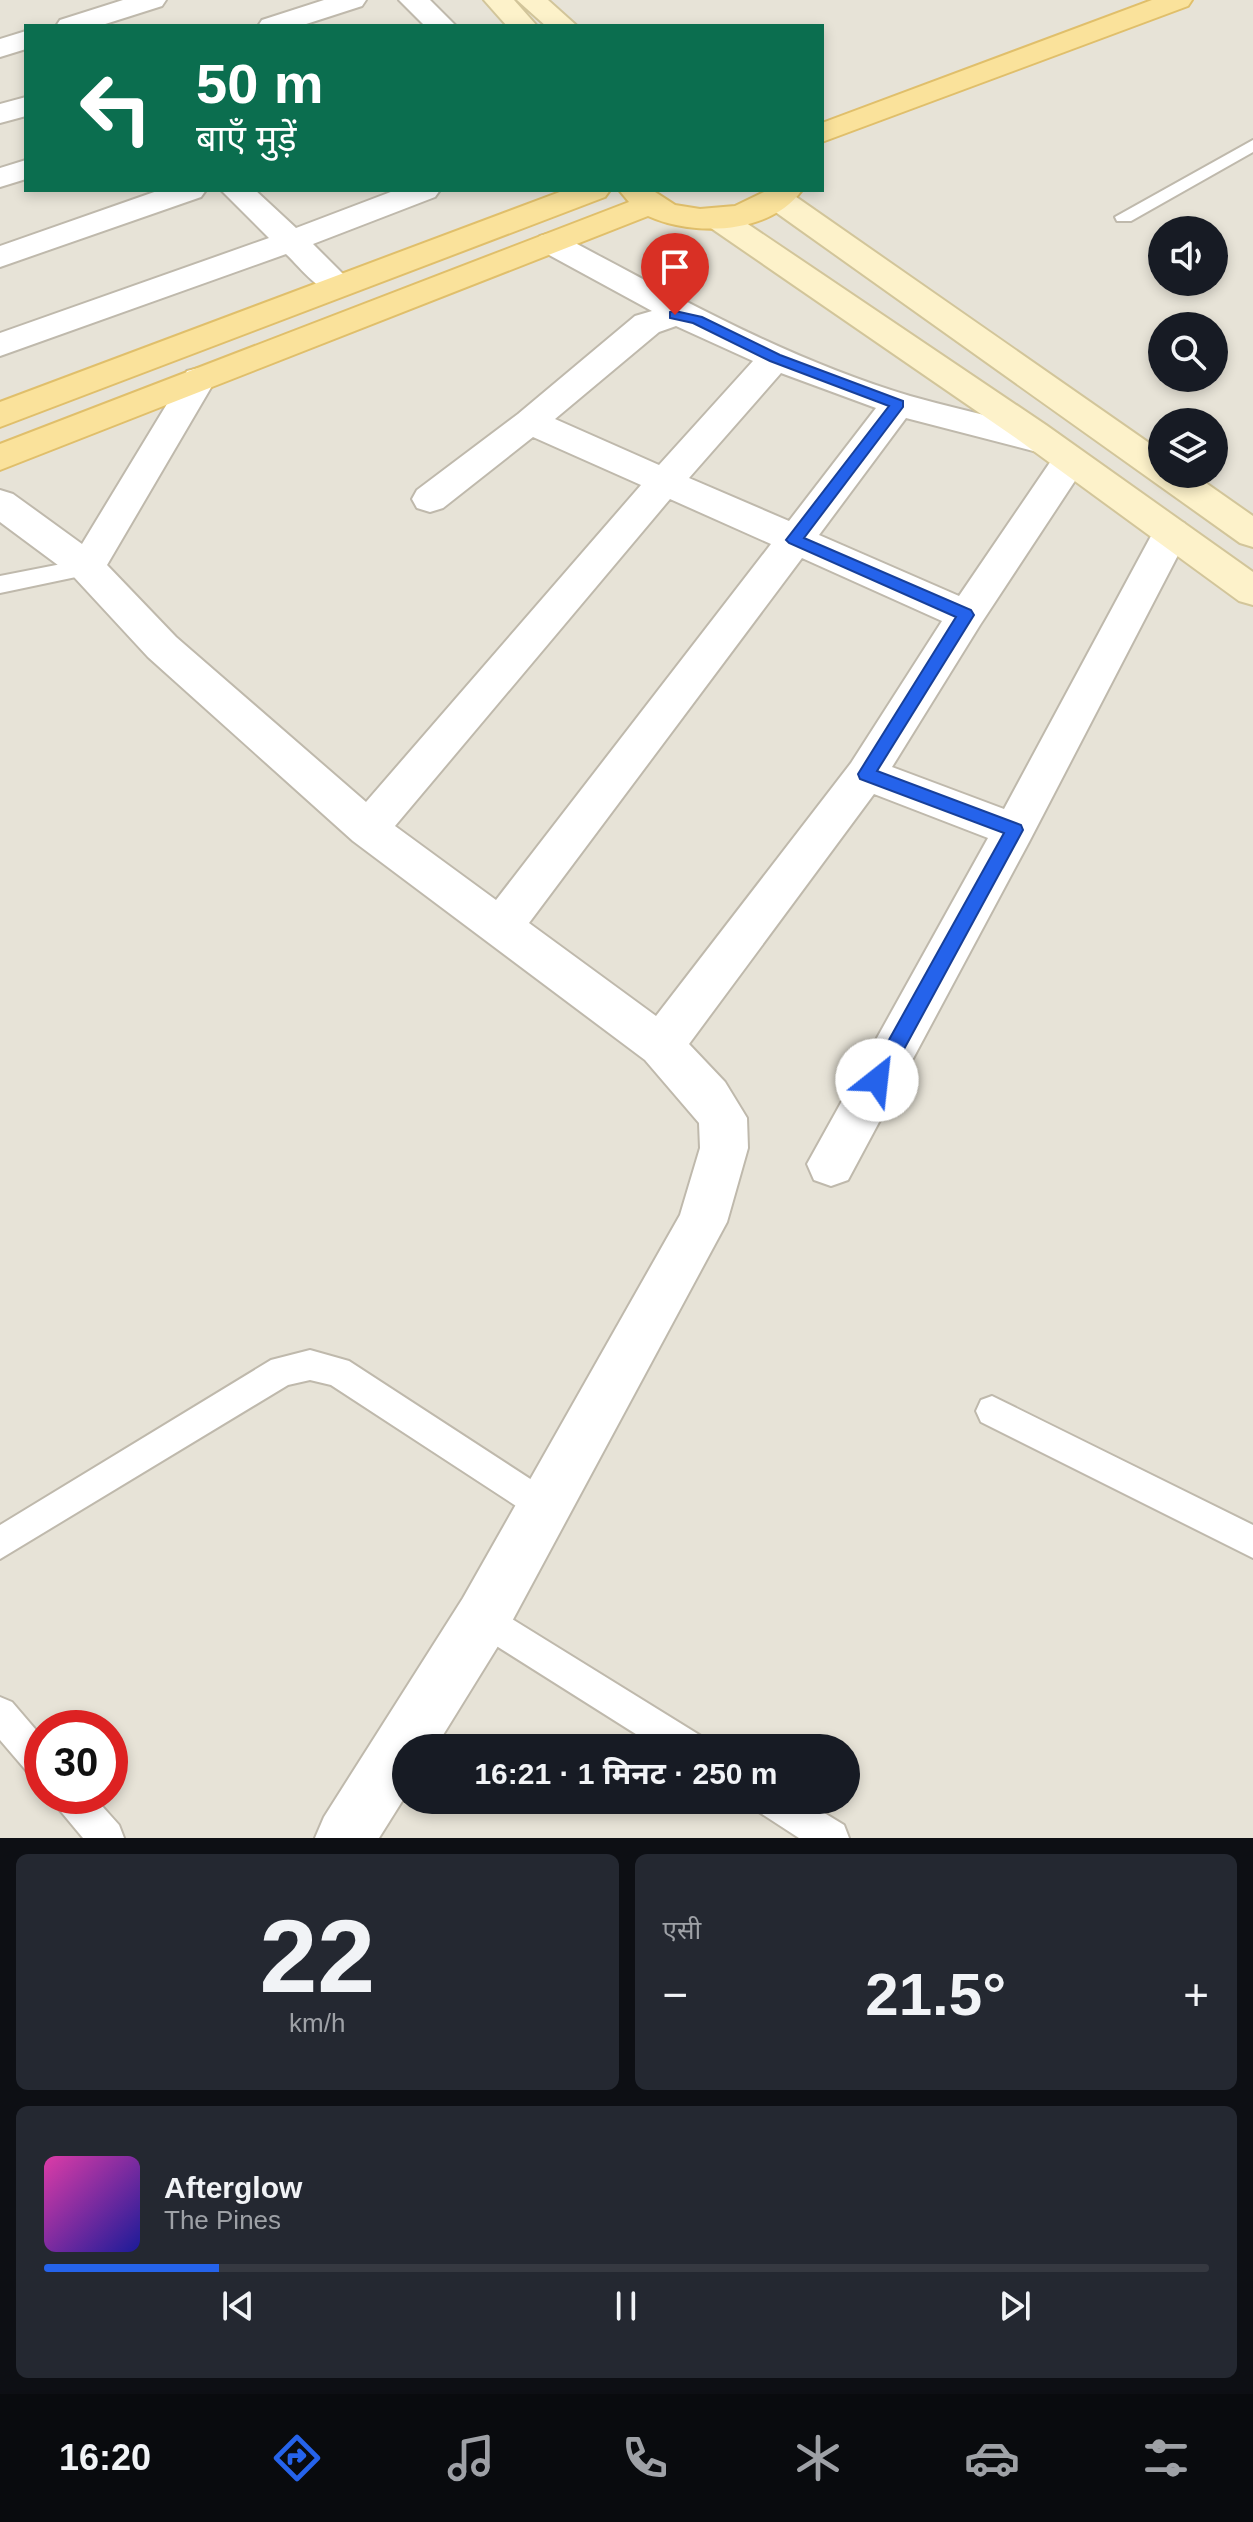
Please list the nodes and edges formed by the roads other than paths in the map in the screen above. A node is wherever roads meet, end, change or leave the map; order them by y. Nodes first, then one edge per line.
1 (152, 0) edge
2 (352, 0) edge
3 (413, 0) edge
4 (531, 0) edge
5 (1109, 0) edge
6 (1178, 0) edge
7 (78, 18) edge
8 (278, 24) edge
9 (440, 24) edge
10 (561, 24) edge
11 (24, 41) edge
12 (0, 48) edge
13 (24, 107) edge
14 (824, 108) edge
15 (0, 114) edge
16 (824, 132) edge
17 (1253, 145) edge
18 (24, 170) edge
19 (0, 178) edge
20 (184, 192) edge
21 (239, 192) edge
22 (419, 192) edge
23 (589, 192) edge
24 (782, 195) edge
25 (642, 197) edge
26 (1124, 217) dead end
27 (719, 219) junction
28 (289, 242) junction
29 (551, 243) junction
30 (0, 257) edge
31 (339, 286) junction
32 (686, 316) junction
33 (0, 345) edge
34 (775, 358) junction
35 (199, 379) junction
36 (898, 404) junction
37 (0, 415) edge
38 (530, 422) junction
39 (1058, 452) junction
40 (0, 458) edge
41 (1148, 460) edge
42 (664, 482) junction
43 (1188, 488) edge
44 (430, 499) dead end
45 (0, 503) edge
46 (1171, 532) junction
47 (1253, 534) edge
48 (794, 540) junction
49 (87, 567) junction
50 (0, 585) edge
51 (1253, 591) edge
52 (966, 615) junction
53 (866, 774) junction
54 (368, 829) junction
55 (1014, 830) junction
56 (501, 927) junction
57 (661, 1046) junction
58 (831, 1164) dead end
59 (992, 1411) dead end
60 (544, 1506) junction
61 (1253, 1542) edge
62 (0, 1543) edge
63 (483, 1618) junction
64 (0, 1714) edge
65 (667, 1734) edge
66 (24, 1742) edge
67 (85, 1814) edge
68 (793, 1814) edge
69 (106, 1838) edge
70 (345, 1838) edge
71 (831, 1838) edge

1 - 7 street
2 - 8 street
3 - 9 street
4 - 10 main road
5 - 14 main road
6 - 16 main road
11 - 12 street
13 - 15 street
17 - 26 lane
18 - 19 street
20 - 30 street
21 - 28 street
22 - 28 street
23 - 31 main road
24 - 27 main road
24 - 41 main road
25 - 27 main road
25 - 29 main road
27 - 39 main road
28 - 31 street
28 - 33 street
29 - 32 street
29 - 35 main road
31 - 37 main road
32 - 34 street
32 - 38 street
34 - 36 street
34 - 42 street
35 - 40 main road
35 - 49 street
36 - 39 street
36 - 48 street
38 - 42 street
38 - 44 street
39 - 46 main road
39 - 52 street
42 - 48 street
42 - 54 street
43 - 47 main road
45 - 49 street
46 - 51 main road
46 - 55 street
48 - 52 street
48 - 56 street
49 - 50 lane
49 - 54 street
52 - 53 street
53 - 55 street
53 - 57 street
54 - 56 street
55 - 58 street
56 - 57 street
57 - 60 street
59 - 61 lane
60 - 62 lane
60 - 63 street
63 - 65 lane
63 - 70 street
64 - 66 lane
67 - 69 lane
68 - 71 lane

